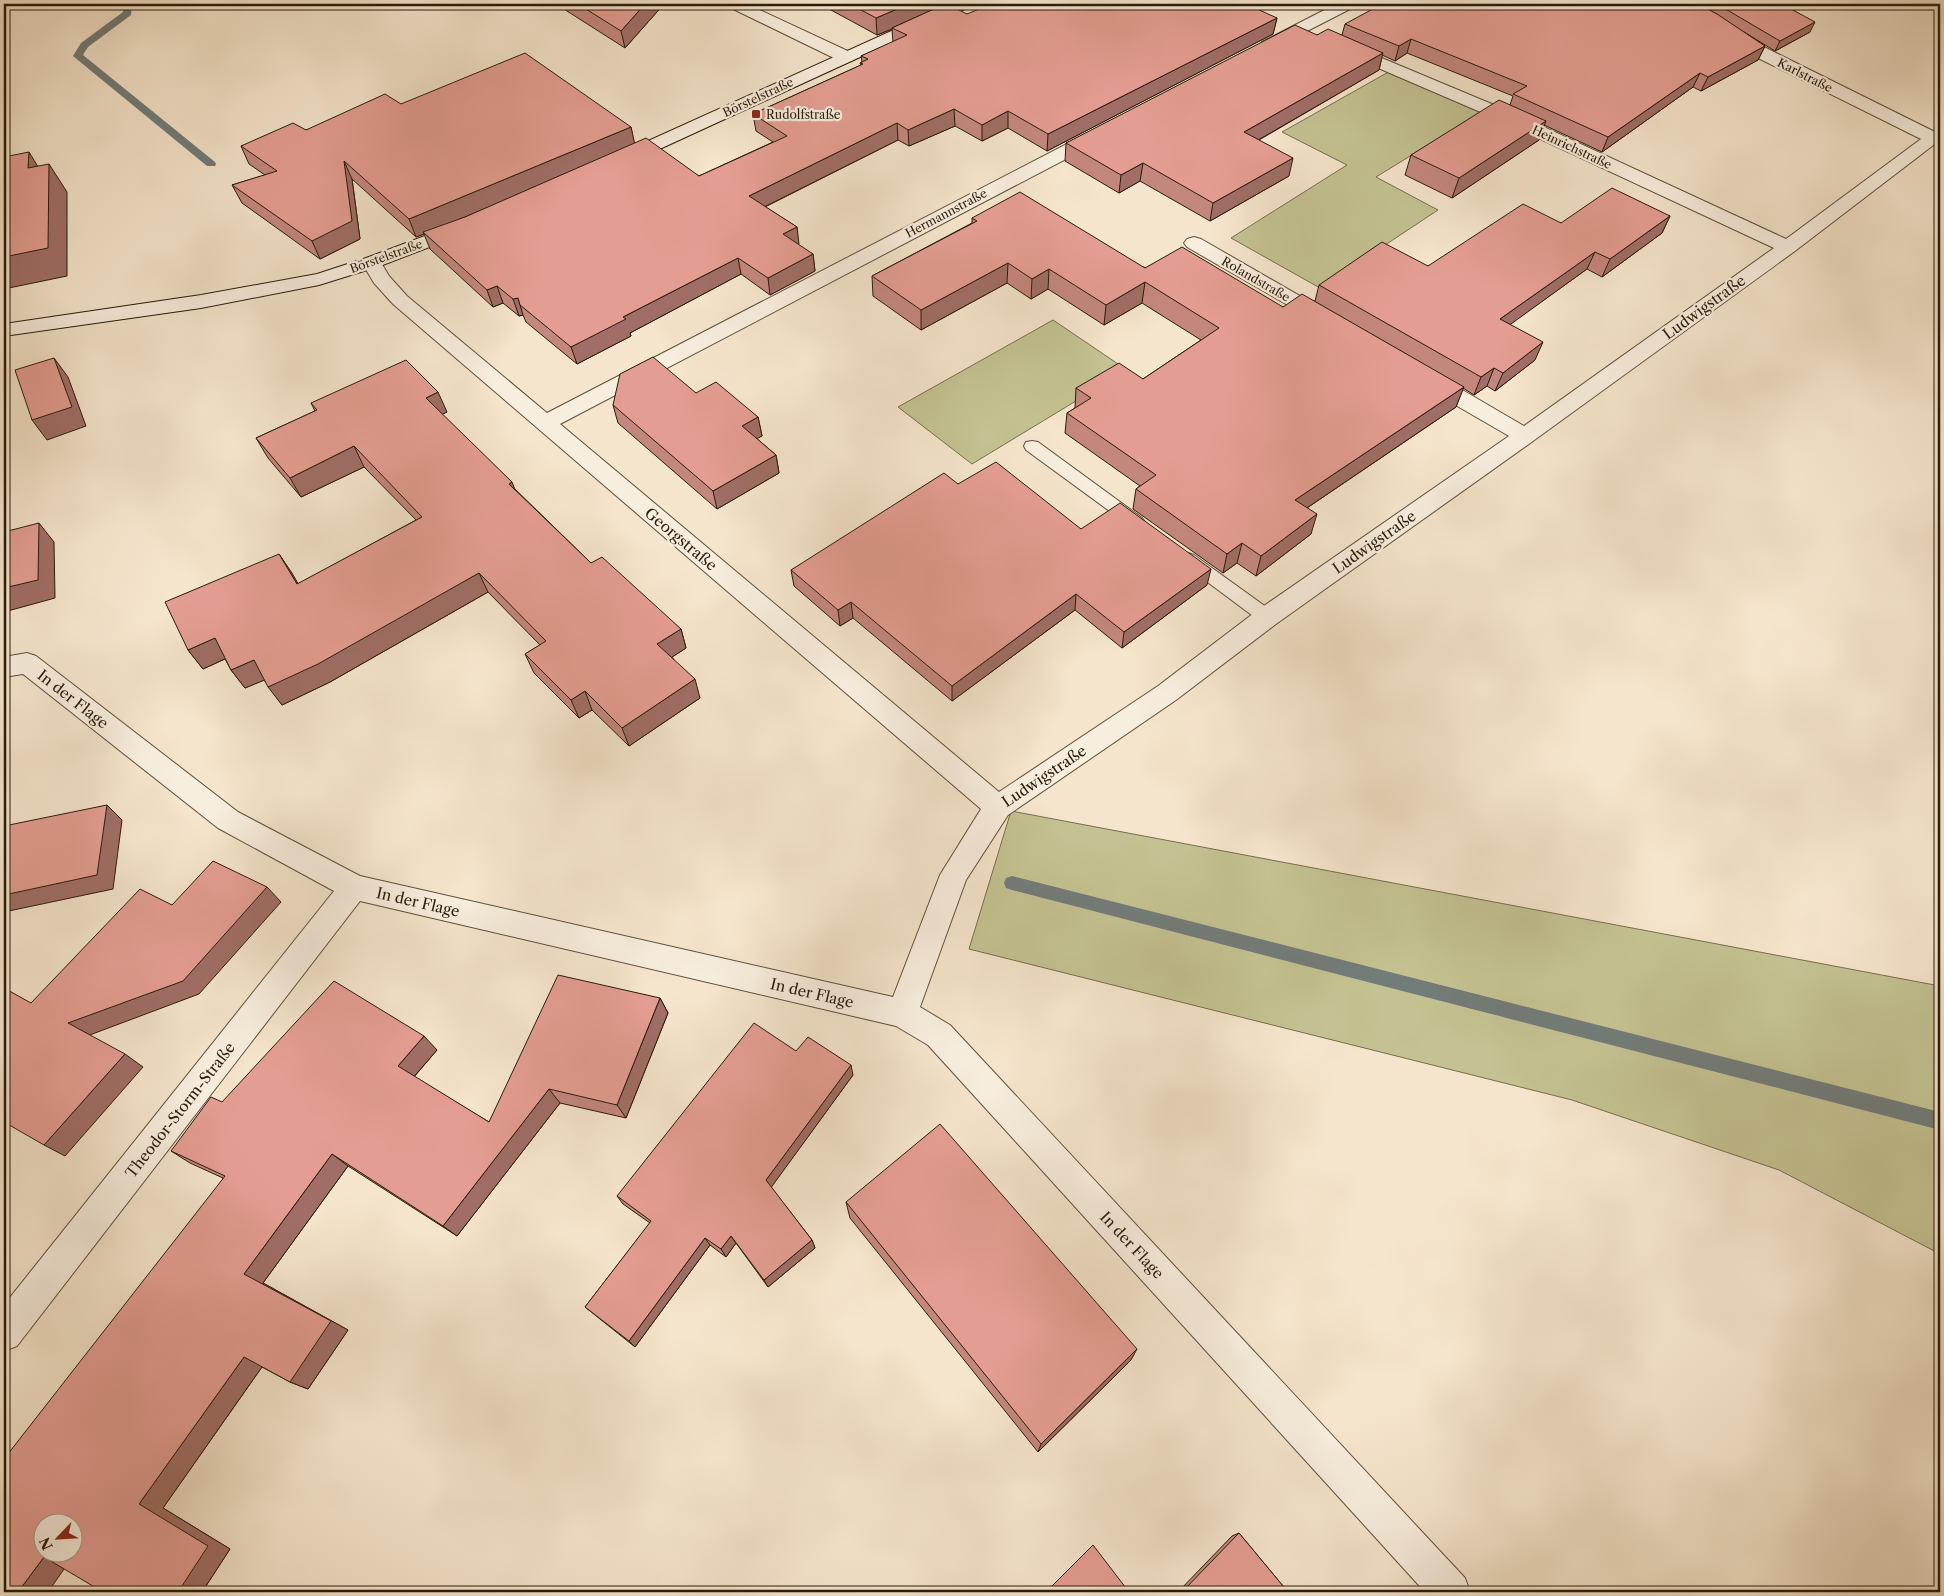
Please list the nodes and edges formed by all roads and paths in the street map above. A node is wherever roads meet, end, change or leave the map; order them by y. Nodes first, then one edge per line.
1 (735, 4) edge
2 (963, 4) edge
3 (1348, 4) edge
4 (1682, 4) edge
5 (1300, 28) junction
6 (1249, 55) edge
7 (846, 57) junction
8 (1114, 126) edge
9 (1933, 138) joint
10 (606, 166) edge
11 (481, 220) edge
12 (1194, 243) dead end
13 (1788, 247) junction
14 (372, 263) junction
15 (4, 330) edge
16 (1346, 332) edge
17 (1408, 368) edge
18 (544, 423) junction
19 (1525, 436) junction
20 (1032, 446) dead end
21 (1149, 531) edge
22 (1173, 548) edge
23 (1267, 617) junction
24 (4, 667) edge
25 (998, 807) junction
26 (354, 887) junction
27 (902, 1013) junction
28 (4, 1333) edge
29 (1451, 1592) edge

1 - 7 street
2 - 7 street, Börstelstraße
3 - 5 street
4 - 9 street, Karlstraße
5 - 6 street
5 - 13 street, Heinrichstraße
7 - 10 street, Börstelstraße
8 - 18 street, Hermannstraße
9 - 13 street, Ludwigstraße
11 - 14 street, Börstelstraße
12 - 16 street, Rolandstraße
13 - 19 street, Ludwigstraße
14 - 15 street, Börstelstraße
14 - 18 street, Georgstraße
17 - 19 street
18 - 25 street, Georgstraße
19 - 23 street, Ludwigstraße
20 - 21 lane
22 - 23 lane
23 - 25 street, Ludwigstraße
24 - 26 street, In der Flage
25 - 27 street, Ludwigstraße
26 - 27 street, In der Flage
26 - 28 street, Theodor-Storm-Straße
27 - 29 street, In der Flage

